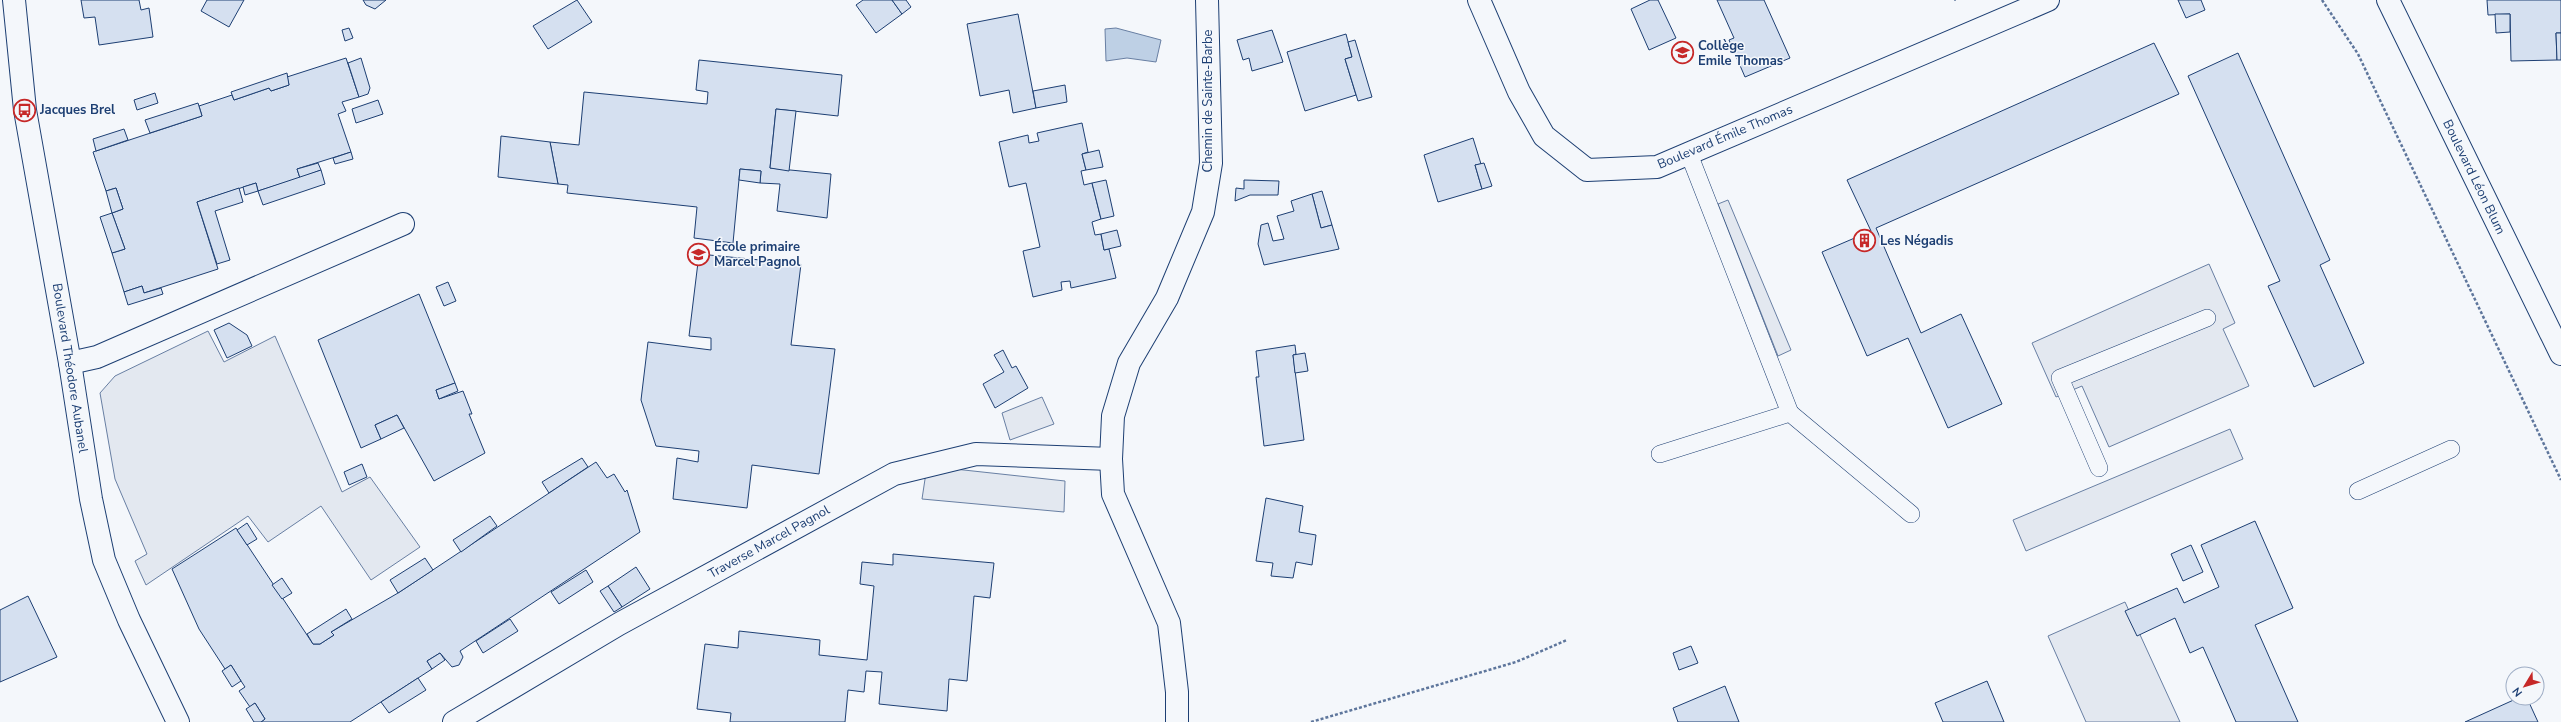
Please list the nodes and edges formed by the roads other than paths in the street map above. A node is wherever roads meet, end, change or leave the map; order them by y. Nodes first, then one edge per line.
1 (14, 0) edge
2 (1207, 0) edge
3 (1479, 0) edge
4 (2048, 0) edge
5 (2388, 0) edge
6 (1689, 154) junction
7 (403, 224) dead end
8 (2207, 318) dead end
9 (2561, 354) edge
10 (70, 363) junction
11 (1790, 413) junction
12 (2451, 450) dead end
13 (1660, 454) dead end
14 (1111, 459) junction
15 (2099, 468) dead end
16 (2358, 491) dead end
17 (1911, 514) dead end
18 (178, 722) edge
19 (454, 722) edge
20 (1177, 722) edge

1 - 10 street, Boulevard Théodore Aubanel
2 - 14 street, Chemin de Sainte-Barbe
3 - 6 street, Boulevard Émile Thomas
4 - 6 street, Boulevard Émile Thomas
5 - 9 street, Boulevard Léon Blum
6 - 11 lane
7 - 10 street
8 - 15 lane
10 - 18 street, Boulevard Théodore Aubanel
11 - 13 lane
11 - 17 lane
12 - 16 lane
14 - 19 street, Traverse Marcel Pagnol
14 - 20 street, Chemin de Sainte-Barbe

